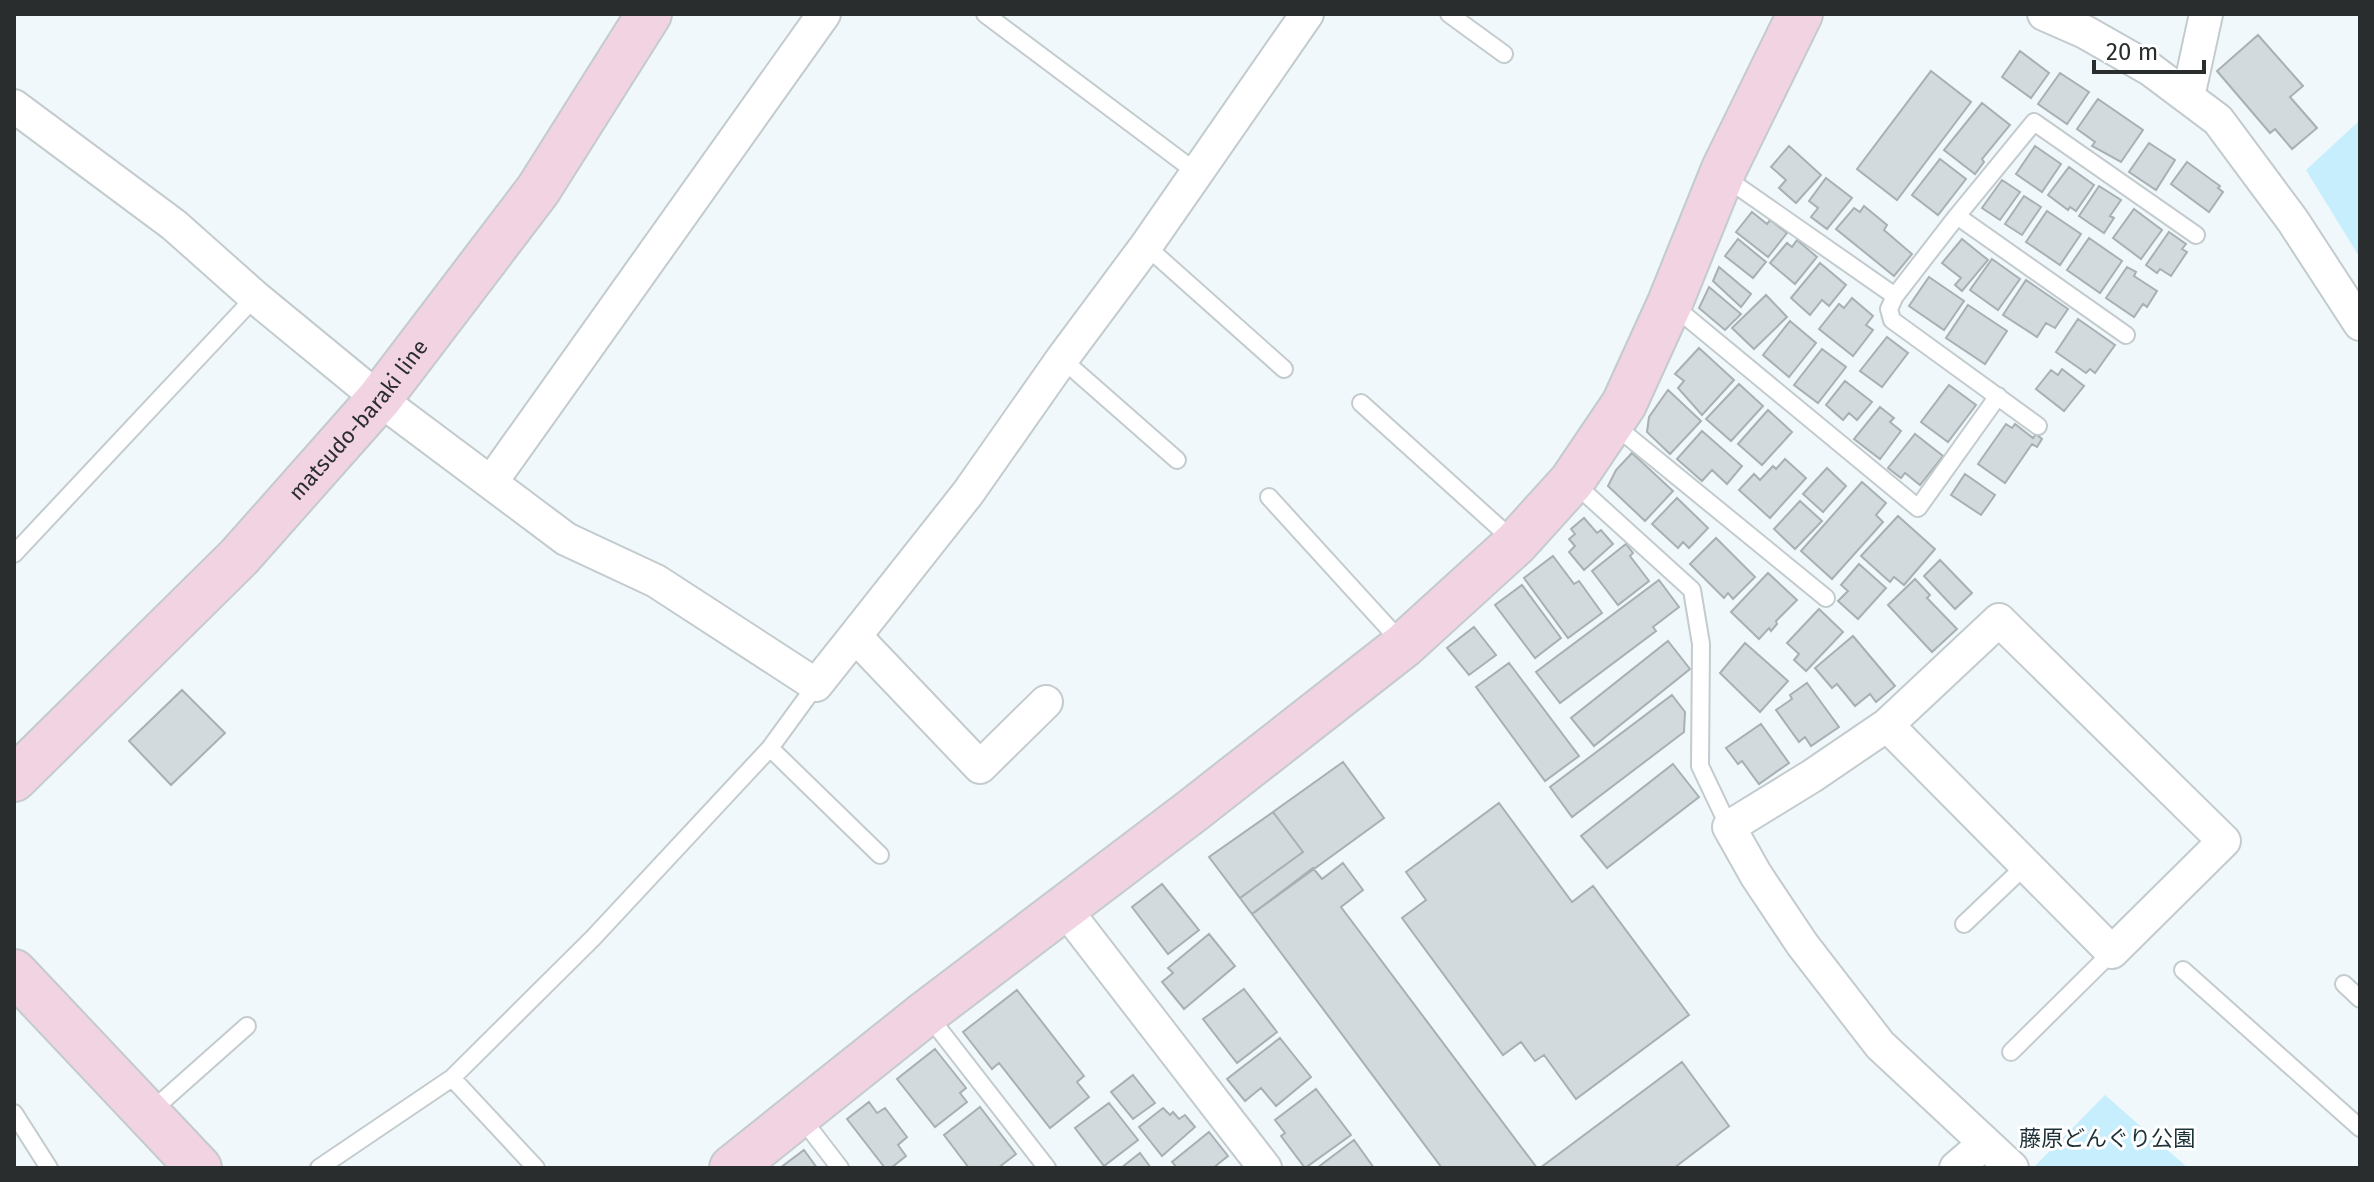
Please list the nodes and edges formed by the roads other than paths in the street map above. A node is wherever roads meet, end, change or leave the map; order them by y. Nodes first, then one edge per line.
1 (649, 14) edge
2 (824, 14) edge
3 (985, 14) edge
4 (1307, 14) edge
5 (1449, 14) edge
6 (1800, 14) edge
7 (2044, 14) edge
8 (2206, 14) edge
9 (1504, 54) dead end
10 (2188, 97) junction
11 (14, 106) edge
12 (1196, 172) junction
13 (1722, 175) junction
14 (1957, 216) junction
15 (2196, 235) dead end
16 (1146, 246) junction
17 (1895, 296) junction
18 (255, 297) junction
19 (1670, 303) junction
20 (2360, 324) edge
21 (2126, 335) dead end
22 (1062, 359) junction
23 (1284, 369) dead end
24 (1998, 396) junction
25 (379, 399) junction
26 (1361, 403) dead end
27 (1611, 423) junction
28 (2038, 426) dead end
29 (1177, 460) dead end
30 (492, 481) junction
31 (1572, 481) junction
32 (1269, 497) dead end
33 (1516, 543) junction
34 (14, 554) edge
35 (1826, 598) dead end
36 (855, 636) junction
37 (1404, 645) junction
38 (816, 685) junction
39 (1046, 702) dead end
40 (1887, 725) junction
41 (770, 748) junction
42 (14, 779) edge
43 (1729, 827) junction
44 (880, 855) dead end
45 (2026, 865) junction
46 (1065, 909) junction
47 (1964, 924) dead end
48 (2112, 952) junction
49 (2183, 970) dead end
50 (14, 972) edge
51 (2344, 984) dead end
52 (2360, 999) edge
53 (926, 1013) junction
54 (247, 1026) dead end
55 (2011, 1052) dead end
56 (452, 1078) junction
57 (14, 1113) edge
58 (148, 1114) junction
59 (800, 1116) junction
60 (2360, 1128) edge
61 (1985, 1143) junction
62 (194, 1166) edge
63 (1258, 1166) edge
64 (49, 1168) edge
65 (319, 1168) edge
66 (536, 1168) edge
67 (732, 1168) edge
68 (840, 1168) edge
69 (1047, 1168) edge
70 (1956, 1168) edge
71 (2012, 1168) edge

1 - 25 street, matsudo-baraki line
2 - 30 street
3 - 12 lane
4 - 12 street
5 - 9 lane
6 - 13 street
7 - 10 street
8 - 10 street
10 - 20 street
11 - 18 street
12 - 16 street
13 - 17 lane
13 - 19 street
14 - 15 lane
14 - 17 lane
14 - 21 lane
16 - 22 street
16 - 23 lane
17 - 24 lane
18 - 25 street
18 - 34 lane
19 - 24 lane
19 - 27 street
22 - 29 lane
22 - 36 street
24 - 28 lane
25 - 30 street
25 - 42 street, matsudo-baraki line
26 - 33 lane
27 - 31 street
27 - 35 lane
30 - 38 street
31 - 33 street
31 - 43 lane
32 - 37 lane
33 - 37 street
36 - 38 street
36 - 39 street
37 - 46 street
38 - 41 lane
40 - 43 street
40 - 45 street
40 - 48 street
41 - 44 lane
41 - 56 lane
43 - 61 street
45 - 47 lane
45 - 48 street
46 - 53 street
46 - 63 street
48 - 55 lane
49 - 60 lane
50 - 58 street
51 - 52 lane
53 - 59 street
53 - 69 lane
54 - 58 lane
56 - 65 lane
56 - 66 lane
57 - 64 lane
58 - 62 street
59 - 67 street
59 - 68 lane
61 - 70 street
61 - 71 street

